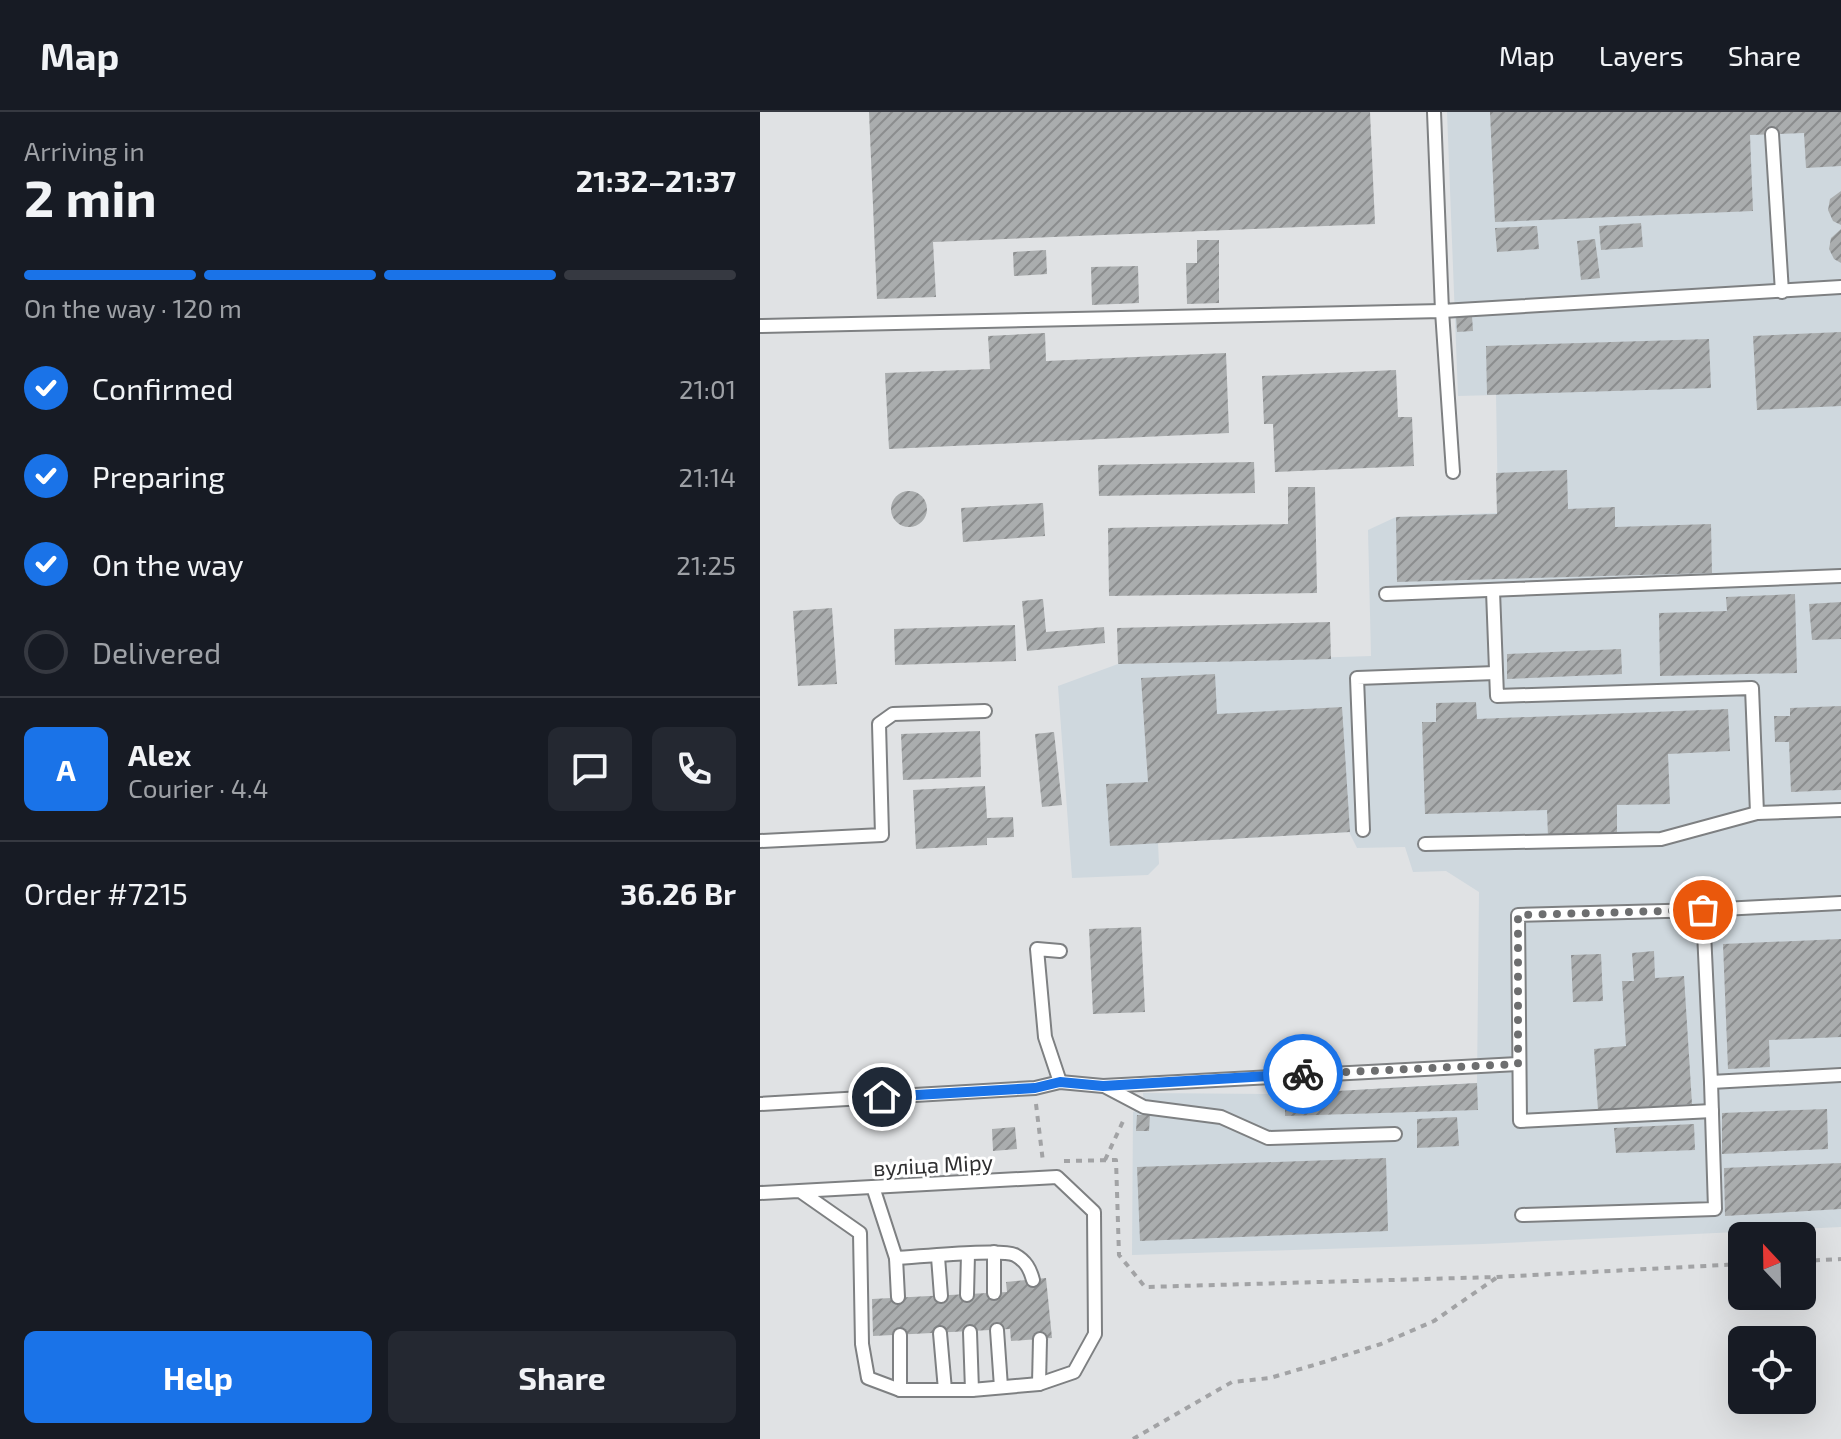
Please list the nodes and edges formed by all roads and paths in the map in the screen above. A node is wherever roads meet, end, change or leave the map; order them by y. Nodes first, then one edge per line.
1 (1434, 112) edge
2 (1772, 134) dead end
3 (1841, 287) edge
4 (1782, 292) junction
5 (1442, 311) junction
6 (760, 326) edge
7 (1453, 472) dead end
8 (1841, 576) edge
9 (1493, 591) junction
10 (1386, 594) dead end
11 (1496, 673) junction
12 (985, 711) dead end
13 (1841, 810) edge
14 (1757, 813) junction
15 (1363, 830) dead end
16 (760, 841) edge
17 (1425, 844) dead end
18 (1841, 903) edge
19 (1703, 910) junction
20 (1060, 951) dead end
21 (1518, 1064) junction
22 (1841, 1075) edge
23 (1060, 1082) junction
24 (1711, 1082) junction
25 (1103, 1086) junction
26 (1035, 1088) junction
27 (1133, 1101) junction
28 (760, 1104) edge
29 (1712, 1111) junction
30 (1395, 1134) dead end
31 (1105, 1160) junction
32 (1042, 1162) dead end
33 (1058, 1162) dead end
34 (873, 1187) junction
35 (800, 1191) junction
36 (760, 1193) edge
37 (1522, 1215) dead end
38 (994, 1252) junction
39 (968, 1254) junction
40 (938, 1257) junction
41 (896, 1258) junction
42 (1841, 1259) edge
43 (1816, 1260) edge
44 (1728, 1265) edge
45 (1496, 1277) junction
46 (1033, 1280) dead end
47 (994, 1293) dead end
48 (967, 1295) dead end
49 (941, 1296) dead end
50 (898, 1297) dead end
51 (997, 1330) dead end
52 (970, 1332) dead end
53 (940, 1333) dead end
54 (900, 1335) dead end
55 (1040, 1339) dead end
56 (1039, 1384) junction
57 (1001, 1387) junction
58 (900, 1390) junction
59 (945, 1390) junction
60 (972, 1390) junction
61 (1133, 1439) edge

1 - 5 lane
2 - 4 lane
3 - 4 lane
4 - 5 lane
5 - 6 lane
5 - 7 lane
8 - 9 lane
9 - 10 lane
9 - 11 lane
11 - 14 lane
11 - 15 lane
12 - 16 lane
13 - 14 lane
14 - 17 lane
18 - 19 lane
19 - 21 lane
19 - 24 lane
20 - 23 lane
21 - 25 lane
21 - 29 lane
22 - 24 lane
23 - 25 lane
23 - 26 lane
24 - 29 lane
25 - 27 lane
26 - 28 lane
26 - 32 path
27 - 30 lane
27 - 31 path
29 - 37 lane
31 - 33 path
31 - 45 path
34 - 35 lane, вуліца Міру
34 - 41 lane
34 - 56 lane, вуліца Міру
35 - 36 lane, вуліца Міру
35 - 58 lane
38 - 39 lane
38 - 46 lane
38 - 47 lane
39 - 40 lane
39 - 48 lane
40 - 41 lane
40 - 49 lane
41 - 50 lane
42 - 43 path
44 - 45 path
45 - 61 path
51 - 57 lane
52 - 60 lane
53 - 59 lane
54 - 58 lane
55 - 56 lane
56 - 57 lane
57 - 60 lane
58 - 59 lane
59 - 60 lane

